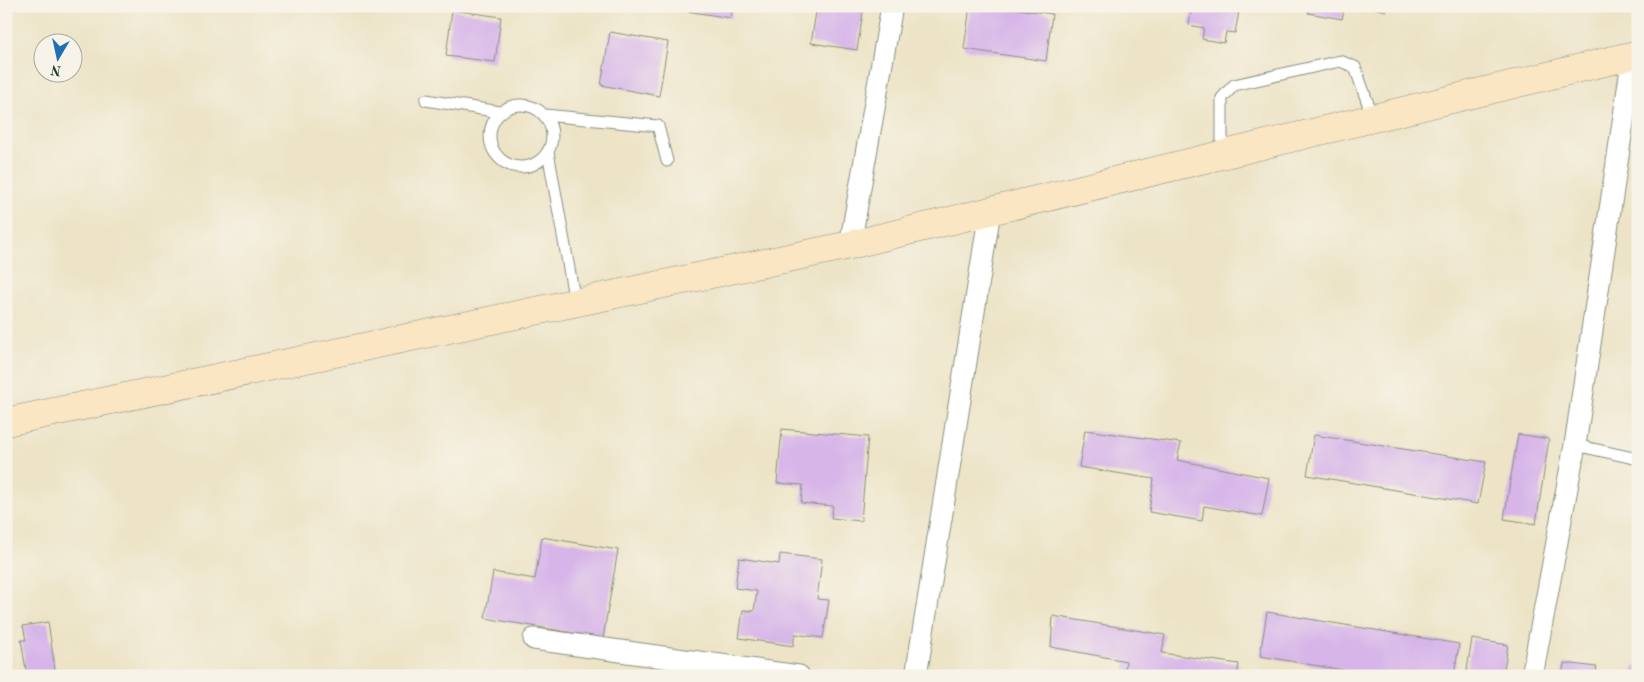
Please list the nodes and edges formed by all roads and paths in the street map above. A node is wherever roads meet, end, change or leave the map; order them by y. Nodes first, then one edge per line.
1 (892, 6) edge
2 (1635, 54) edge
3 (426, 100) dead end
4 (500, 112) junction
5 (545, 115) junction
6 (1373, 118) junction
7 (548, 152) junction
8 (1222, 154) junction
9 (667, 161) dead end
10 (990, 211) junction
11 (850, 244) junction
12 (575, 302) junction
13 (6, 422) edge
14 (1575, 445) junction
15 (1638, 459) edge
16 (534, 639) dead end
17 (799, 676) edge
18 (916, 676) edge
19 (1532, 676) edge

1 - 11 street
2 - 6 street
2 - 14 street
3 - 4 lane
4 - 5 lane
4 - 7 lane
5 - 7 lane
5 - 9 lane
6 - 8 street
6 - 8 lane
7 - 12 lane
8 - 10 street
10 - 11 street
10 - 18 street
11 - 12 street
12 - 13 street
14 - 15 lane
14 - 19 street
16 - 17 street

